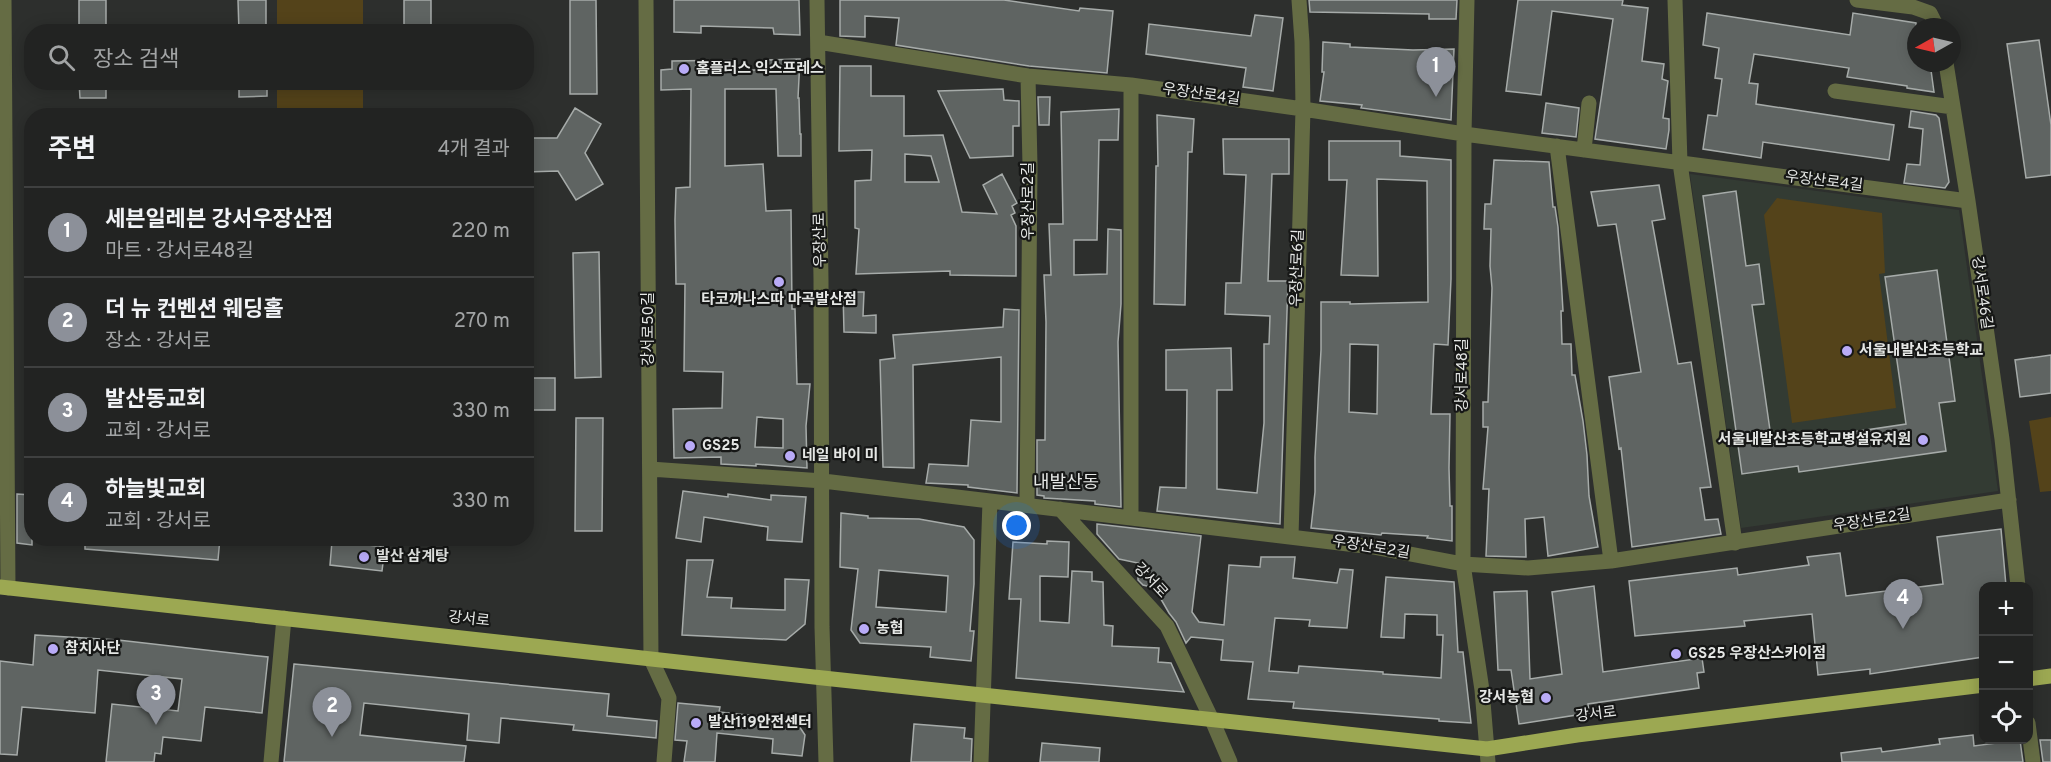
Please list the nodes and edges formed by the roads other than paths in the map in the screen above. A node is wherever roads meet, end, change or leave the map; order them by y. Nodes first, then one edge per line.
1 (4, 0) edge
2 (646, 0) edge
3 (817, 0) edge
4 (1299, 0) edge
5 (1467, 0) edge
6 (1675, 0) edge
7 (1857, 0) edge
8 (1931, 18) edge
9 (818, 42) junction
10 (2, 53) edge
11 (1947, 72) edge
12 (1028, 76) junction
13 (1131, 85) junction
14 (1835, 91) dead end
15 (1590, 103) dead end
16 (1953, 107) junction
17 (1303, 109) junction
18 (1464, 134) junction
19 (1557, 146) junction
20 (1584, 150) junction
21 (1680, 163) junction
22 (1968, 201) junction
23 (3, 397) edge
24 (650, 469) junction
25 (823, 481) junction
26 (2009, 500) junction
27 (990, 501) junction
28 (1027, 505) junction
29 (1060, 509) junction
30 (1131, 518) junction
31 (1291, 537) junction
32 (1735, 543) junction
33 (1611, 561) junction
34 (1463, 564) junction
35 (2018, 582) edge
36 (4, 587) edge
37 (284, 618) junction
38 (651, 659) junction
39 (2051, 676) edge
40 (823, 678) junction
41 (2033, 678) edge
42 (1979, 685) edge
43 (982, 696) junction
44 (1212, 720) junction
45 (2031, 744) edge
46 (1488, 755) edge
47 (272, 762) edge
48 (664, 762) edge
49 (826, 762) edge
50 (981, 762) edge
51 (1230, 762) edge
52 (2033, 762) edge

1 - 10 street
2 - 24 street, 강서로50길
3 - 9 street, 우장산로
4 - 17 street, 우장산로6길
5 - 18 street, 강서로48길
6 - 21 street
7 - 8 street
9 - 12 street, 우장산로4길
9 - 25 street, 우장산로
10 - 23 street
11 - 16 street, 강서로46길
12 - 13 street, 우장산로4길
12 - 28 street, 우장산로2길
13 - 17 street, 우장산로4길
13 - 30 street
14 - 16 street
15 - 20 street
16 - 22 street, 강서로46길
17 - 18 street, 우장산로4길
17 - 31 street, 우장산로6길
18 - 19 street, 우장산로4길
18 - 34 street, 강서로48길
19 - 20 street, 우장산로4길
19 - 33 street
20 - 21 street, 우장산로4길
21 - 22 street, 우장산로4길
21 - 32 street
22 - 26 street, 강서로46길
23 - 36 street
24 - 25 street
24 - 38 street, 강서로50길
25 - 27 street, 우장산로2길
25 - 40 street, 우장산로
26 - 32 street, 우장산로2길
26 - 35 street, 강서로46길
27 - 28 street, 우장산로2길
27 - 43 street
28 - 29 street, 우장산로2길
29 - 30 street, 우장산로2길
29 - 44 street, 강서로
30 - 31 street, 우장산로2길
31 - 34 street, 우장산로2길
32 - 33 street, 우장산로2길
33 - 34 street, 우장산로2길
34 - 46 street, 강서로48길
36 - 37 main road, 강서로
37 - 38 main road, 강서로
37 - 47 street
38 - 40 main road, 강서로
38 - 48 street
39 - 41 main road
40 - 43 main road, 강서로
40 - 49 street
42 - 46 main road, 강서로
43 - 44 main road, 강서로
43 - 50 street
44 - 46 main road, 강서로
44 - 51 street, 강서로
45 - 52 street

